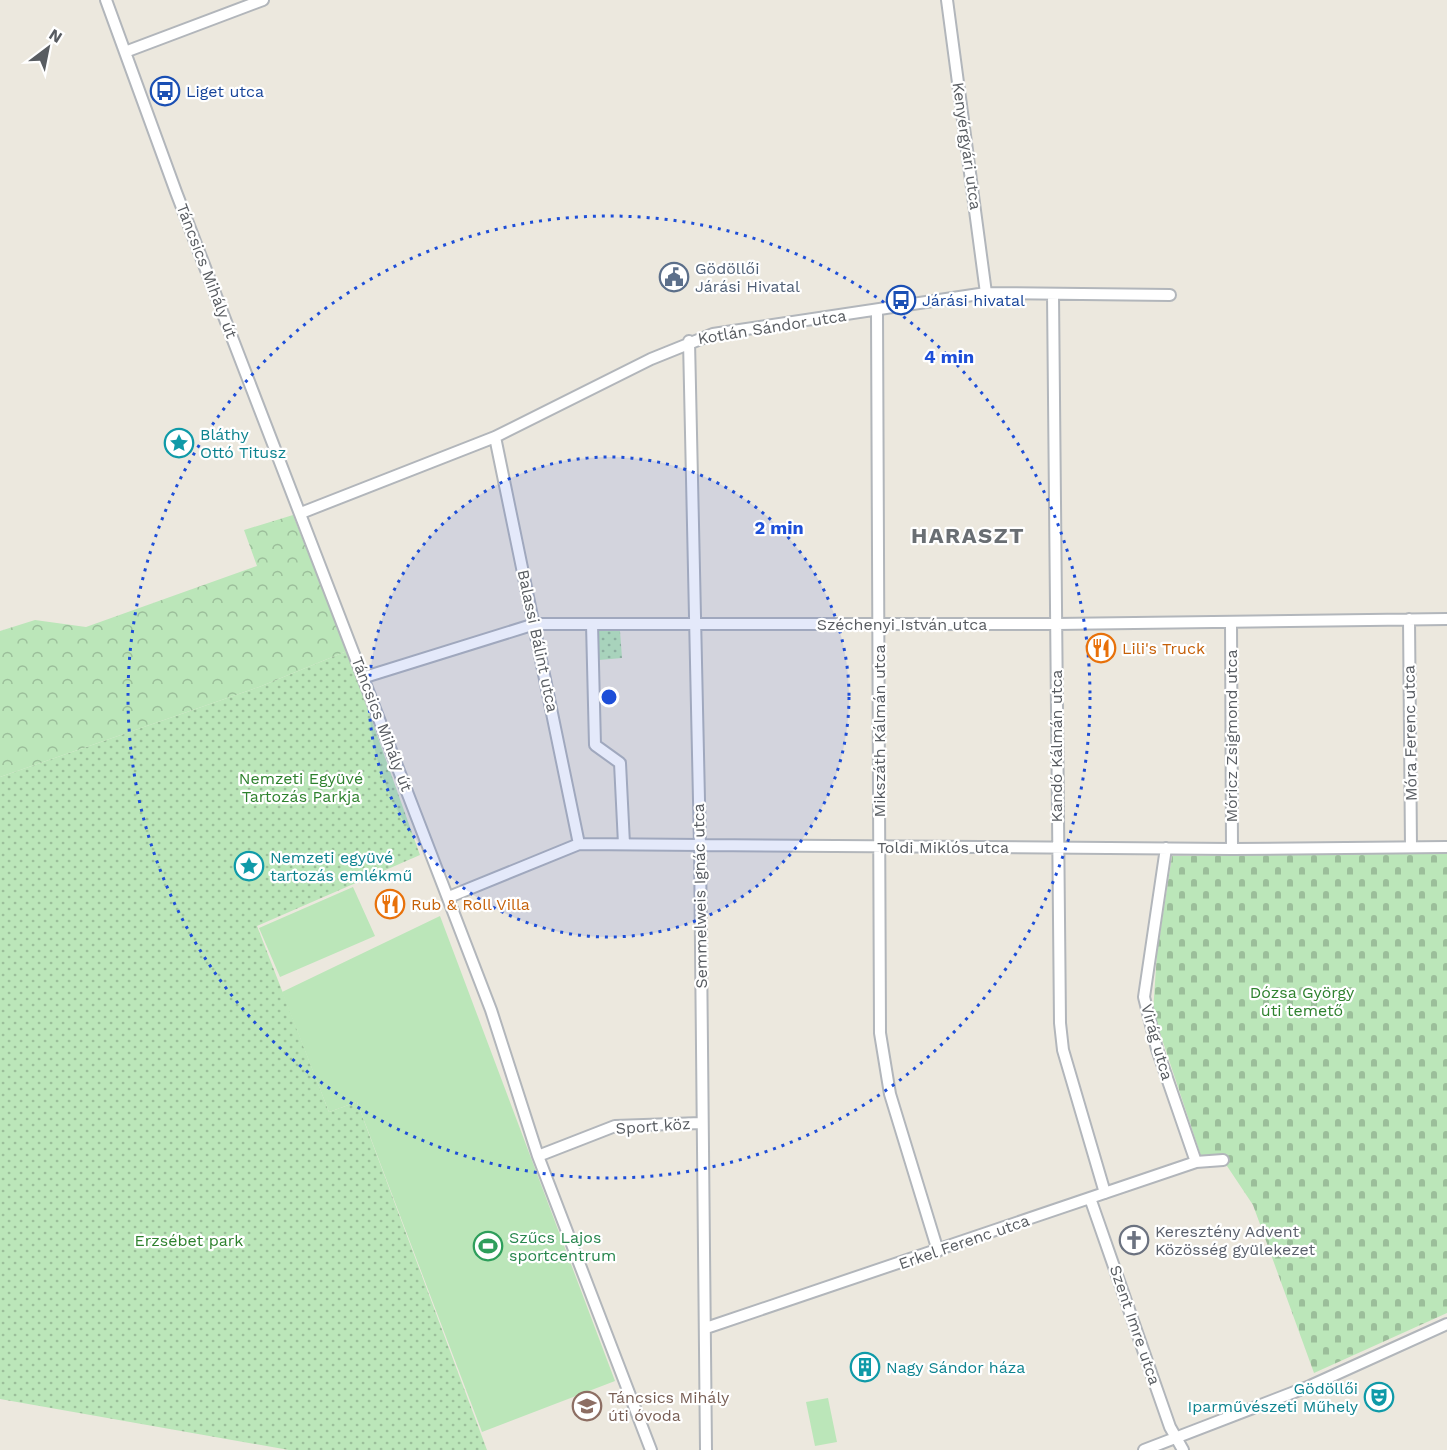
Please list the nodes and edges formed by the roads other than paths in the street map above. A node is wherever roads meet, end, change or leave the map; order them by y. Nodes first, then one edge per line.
1 (106, 0) edge
2 (263, 0) edge
3 (947, 0) edge
4 (125, 52) junction
5 (986, 293) junction
6 (1053, 294) junction
7 (1170, 295) dead end
8 (877, 311) junction
9 (689, 341) junction
10 (495, 437) junction
11 (301, 513) junction
12 (1409, 619) junction
13 (1447, 619) edge
14 (1231, 622) junction
15 (535, 624) junction
16 (592, 624) junction
17 (879, 624) junction
18 (1056, 624) junction
19 (695, 625) junction
20 (365, 677) junction
21 (579, 844) junction
22 (624, 844) junction
23 (700, 846) junction
24 (1057, 846) junction
25 (1412, 847) junction
26 (1447, 847) edge
27 (879, 848) junction
28 (1166, 848) junction
29 (1232, 849) junction
30 (449, 897) junction
31 (701, 1123) junction
32 (538, 1156) junction
33 (1223, 1160) dead end
34 (1196, 1162) junction
35 (1105, 1193) junction
36 (1090, 1198) junction
37 (938, 1251) junction
38 (1447, 1324) edge
39 (706, 1328) junction
40 (1176, 1438) junction
41 (651, 1450) edge
42 (706, 1450) edge
43 (1144, 1450) edge
44 (1183, 1450) edge

1 - 4 street, Táncsics Mihály út
2 - 4 street
3 - 5 street, Kenyérgyári utca
4 - 11 street, Táncsics Mihály út
5 - 6 street, Kotlán Sándor utca
5 - 8 street, Kotlán Sándor utca
6 - 7 street, Kotlán Sándor utca
6 - 18 street, Kandó Kálmán utca
8 - 9 street, Kotlán Sándor utca
8 - 17 street, Mikszáth Kálmán utca
9 - 10 street, Kotlán Sándor utca
9 - 19 street, Semmelweis Ignác utca
10 - 11 street, Kotlán Sándor utca
10 - 15 street, Balassi Bálint utca
11 - 20 street, Táncsics Mihály út
12 - 13 street, Széchenyi István utca
12 - 14 street, Széchenyi István utca
12 - 25 street, Móra Ferenc utca
14 - 18 street, Széchenyi István utca
14 - 29 street, Móricz Zsigmond utca
15 - 16 street, Széchenyi István utca
15 - 20 street, Széchenyi István utca
15 - 21 street, Balassi Bálint utca
16 - 19 street, Széchenyi István utca
16 - 22 street
17 - 18 street, Széchenyi István utca
17 - 19 street, Széchenyi István utca
17 - 27 street, Mikszáth Kálmán utca
18 - 24 street, Kandó Kálmán utca
19 - 23 street, Semmelweis Ignác utca
20 - 30 street, Táncsics Mihály út
21 - 22 street, Toldi Miklós utca
21 - 30 street, Toldi Miklós utca
22 - 23 street, Toldi Miklós utca
23 - 27 street, Toldi Miklós utca
23 - 31 street, Semmelweis Ignác utca
24 - 27 street, Toldi Miklós utca
24 - 28 street, Toldi Miklós utca
24 - 35 street, Kandó Kálmán utca
25 - 26 street, Toldi Miklós utca
25 - 29 street, Toldi Miklós utca
27 - 37 street, Mikszáth Kálmán utca
28 - 29 street, Toldi Miklós utca
28 - 34 street, Virág utca
30 - 32 street, Táncsics Mihály út
31 - 32 street, Sport köz
31 - 39 street, Semmelweis Ignác utca
32 - 41 street, Táncsics Mihály út
33 - 34 street, Erkel Ferenc utca
34 - 35 street, Erkel Ferenc utca
35 - 36 street, Erkel Ferenc utca
36 - 37 street, Erkel Ferenc utca
36 - 40 street, Szent Imre utca
37 - 39 street, Erkel Ferenc utca
38 - 40 street
39 - 42 street, Semmelweis Ignác utca
40 - 43 street
40 - 44 street, Szent Imre utca

